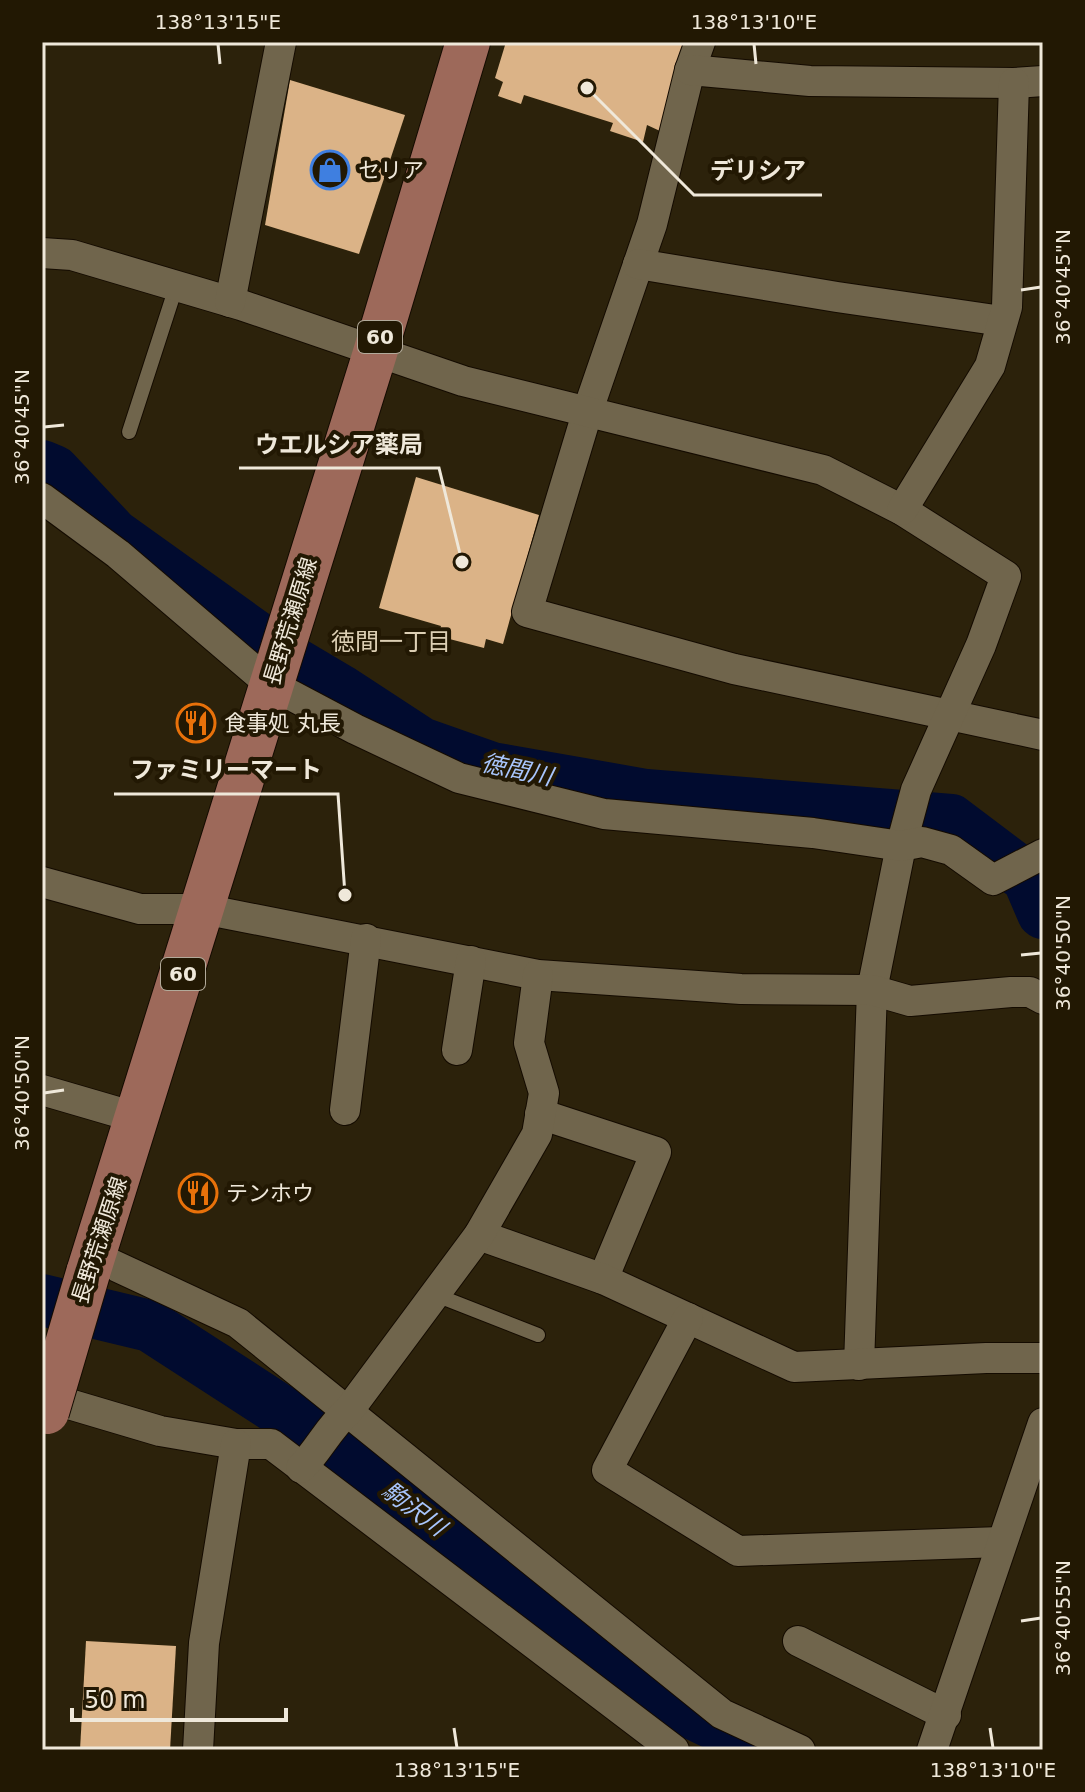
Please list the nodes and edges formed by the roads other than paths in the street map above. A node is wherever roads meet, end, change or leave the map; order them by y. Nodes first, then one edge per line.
1 (281, 42) edge
2 (468, 42) edge
3 (695, 56) edge
4 (1029, 82) edge
5 (42, 253) edge
6 (638, 264) junction
7 (176, 287) junction
8 (230, 302) junction
9 (1002, 321) junction
10 (375, 353) junction
11 (588, 410) junction
12 (129, 432) dead end
13 (42, 498) edge
14 (902, 510) junction
15 (272, 679) junction
16 (951, 714) junction
17 (1043, 735) edge
18 (903, 840) junction
19 (1026, 862) edge
20 (42, 882) edge
21 (203, 909) junction
22 (366, 939) junction
23 (471, 961) junction
24 (538, 975) junction
25 (872, 990) junction
26 (1043, 999) edge
27 (457, 1050) dead end
28 (42, 1090) edge
29 (345, 1110) dead end
30 (540, 1114) junction
31 (138, 1118) junction
32 (479, 1235) junction
33 (91, 1264) junction
34 (603, 1279) junction
35 (436, 1295) junction
36 (688, 1318) junction
37 (538, 1335) dead end
38 (1043, 1358) edge
39 (859, 1365) junction
40 (44, 1412) edge
41 (342, 1416) junction
42 (1043, 1423) edge
43 (236, 1444) junction
44 (307, 1462) junction
45 (1001, 1542) junction
46 (798, 1641) dead end
47 (946, 1715) junction
48 (198, 1750) edge
49 (674, 1750) edge
50 (800, 1750) edge
51 (932, 1750) edge

1 - 8 street
2 - 10 main road, 長野荒瀬原線 / 60
3 - 4 street
3 - 6 street
4 - 9 street
5 - 7 street
6 - 9 street
6 - 11 street
7 - 8 street
7 - 12 lane
8 - 10 street
9 - 14 street
10 - 11 street
10 - 15 main road, 長野荒瀬原線 / 60
11 - 14 street
11 - 16 street
13 - 15 street
14 - 16 street
15 - 18 street
15 - 21 main road, 長野荒瀬原線 / 60
16 - 17 street
16 - 18 street
18 - 19 street
18 - 25 street
20 - 21 street
21 - 22 street
21 - 31 main road, 長野荒瀬原線 / 60
22 - 23 street
22 - 29 street
23 - 24 street
23 - 27 street
24 - 25 street
24 - 30 street
25 - 26 street
25 - 39 street
28 - 31 street
30 - 32 street
30 - 34 street
31 - 33 main road, 長野荒瀬原線 / 60
32 - 34 street
32 - 35 street
33 - 40 main road, 長野荒瀬原線 / 60, bridge
33 - 41 street
34 - 36 street
35 - 37 lane
35 - 41 street
36 - 39 street
36 - 45 street
38 - 39 street
40 - 43 street
41 - 44 street
41 - 50 street
42 - 45 street
43 - 44 street
43 - 48 street
44 - 49 street
45 - 47 street
46 - 47 street
47 - 51 street

